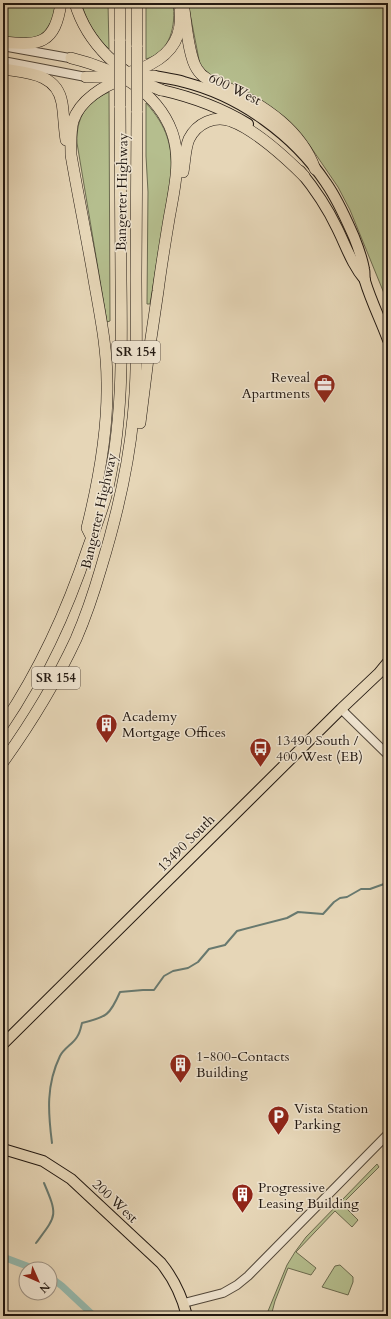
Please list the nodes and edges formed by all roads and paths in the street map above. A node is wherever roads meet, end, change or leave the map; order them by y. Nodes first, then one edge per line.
1 (61, 3) edge
2 (75, 3) edge
3 (120, 3) edge
4 (136, 3) edge
5 (178, 3) edge
6 (183, 3) edge
7 (3, 42) edge
8 (3, 46) edge
9 (71, 58) joint
10 (3, 61) edge
11 (3, 69) edge
12 (126, 76) junction
13 (154, 76) joint
14 (86, 77) joint
15 (161, 90) joint
16 (71, 155) junction
17 (315, 169) junction
18 (304, 176) junction
19 (170, 216) junction
20 (365, 280) junction
21 (388, 340) edge
22 (92, 538) junction
23 (96, 588) junction
24 (388, 662) edge
25 (340, 709) junction
26 (3, 725) edge
27 (388, 755) edge
28 (3, 762) edge
29 (3, 1044) edge
30 (388, 1134) edge
31 (3, 1149) edge
32 (184, 1303) junction
33 (187, 1316) edge

1 - 7 highway
2 - 12 highway
3 - 22 highway, Bangerter Highway / SR 154, bridge
4 - 23 highway, Bangerter Highway / SR 154, bridge
5 - 12 highway
6 - 17 highway
8 - 9 street
9 - 12 highway
10 - 14 street
11 - 16 highway
12 - 13 highway
12 - 14 highway
12 - 15 highway
12 - 16 highway
12 - 19 highway
13 - 17 main road, 600 West
15 - 18 main road, 600 West
16 - 22 highway
17 - 20 main road, 600 West
18 - 19 highway
18 - 20 main road, 600 West
19 - 23 highway
20 - 21 main road, 600 West
22 - 26 highway, Bangerter Highway / SR 154
23 - 28 highway, Bangerter Highway / SR 154
24 - 25 main road, 13490 South
25 - 27 street
25 - 29 main road, 13490 South
30 - 32 street
31 - 32 main road, 200 West
32 - 33 main road, 200 West

